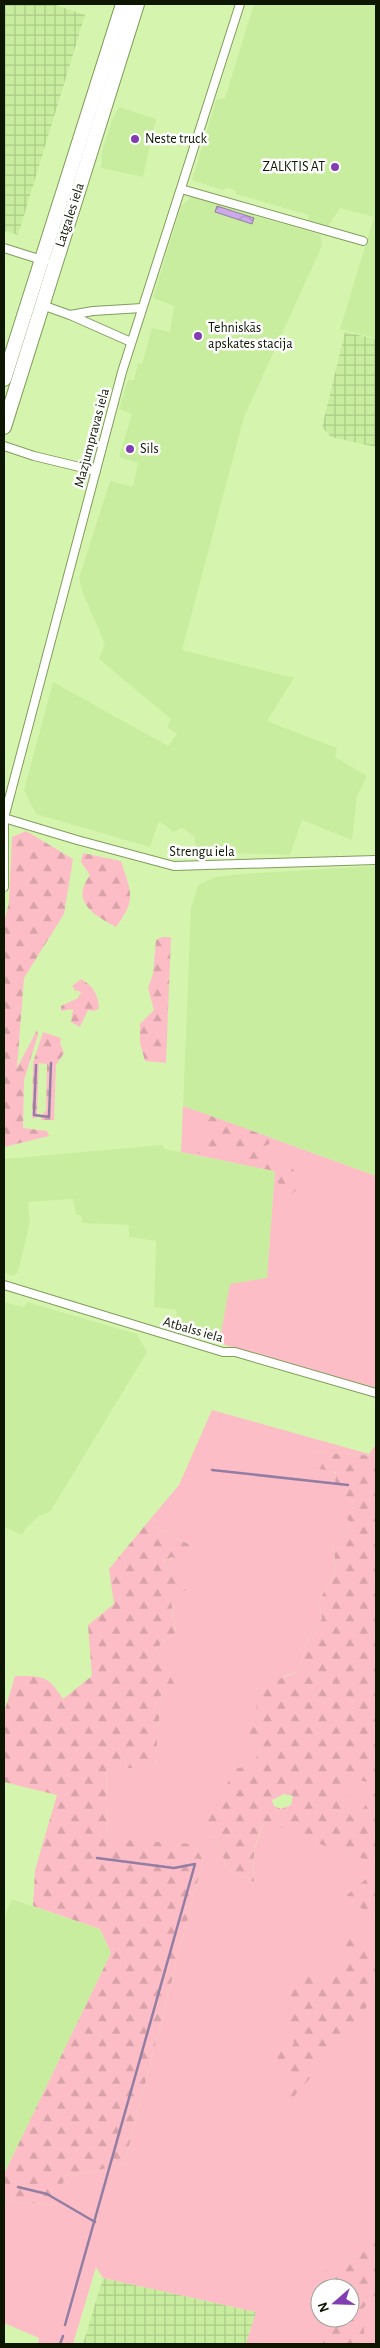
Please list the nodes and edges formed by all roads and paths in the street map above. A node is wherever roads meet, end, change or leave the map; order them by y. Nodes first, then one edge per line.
1 (123, 4) edge
2 (137, 4) edge
3 (240, 4) edge
4 (181, 189) junction
5 (363, 241) dead end
6 (4, 248) edge
7 (48, 262) junction
8 (42, 305) junction
9 (142, 308) junction
10 (70, 315) junction
11 (131, 342) junction
12 (4, 379) edge
13 (4, 427) edge
14 (4, 446) edge
15 (96, 471) junction
16 (4, 818) edge
17 (376, 860) edge
18 (4, 887) edge
19 (4, 1285) edge
20 (376, 1392) edge

1 - 7 highway, Latgales iela
2 - 7 highway, Latgales iela
3 - 4 street, Mazjumpravas iela
4 - 5 street
4 - 9 street, Mazjumpravas iela
6 - 7 street
7 - 8 highway, Latgales iela
7 - 12 highway, Latgales iela
8 - 10 street
8 - 13 highway, Latgales iela
9 - 10 street
9 - 11 street, Mazjumpravas iela
10 - 11 street
11 - 15 street, Mazjumpravas iela
14 - 15 street
15 - 16 street, Mazjumpravas iela
16 - 17 street, Strengu iela
16 - 18 street, Mazjumpravas iela
19 - 20 street, Atbalss iela

